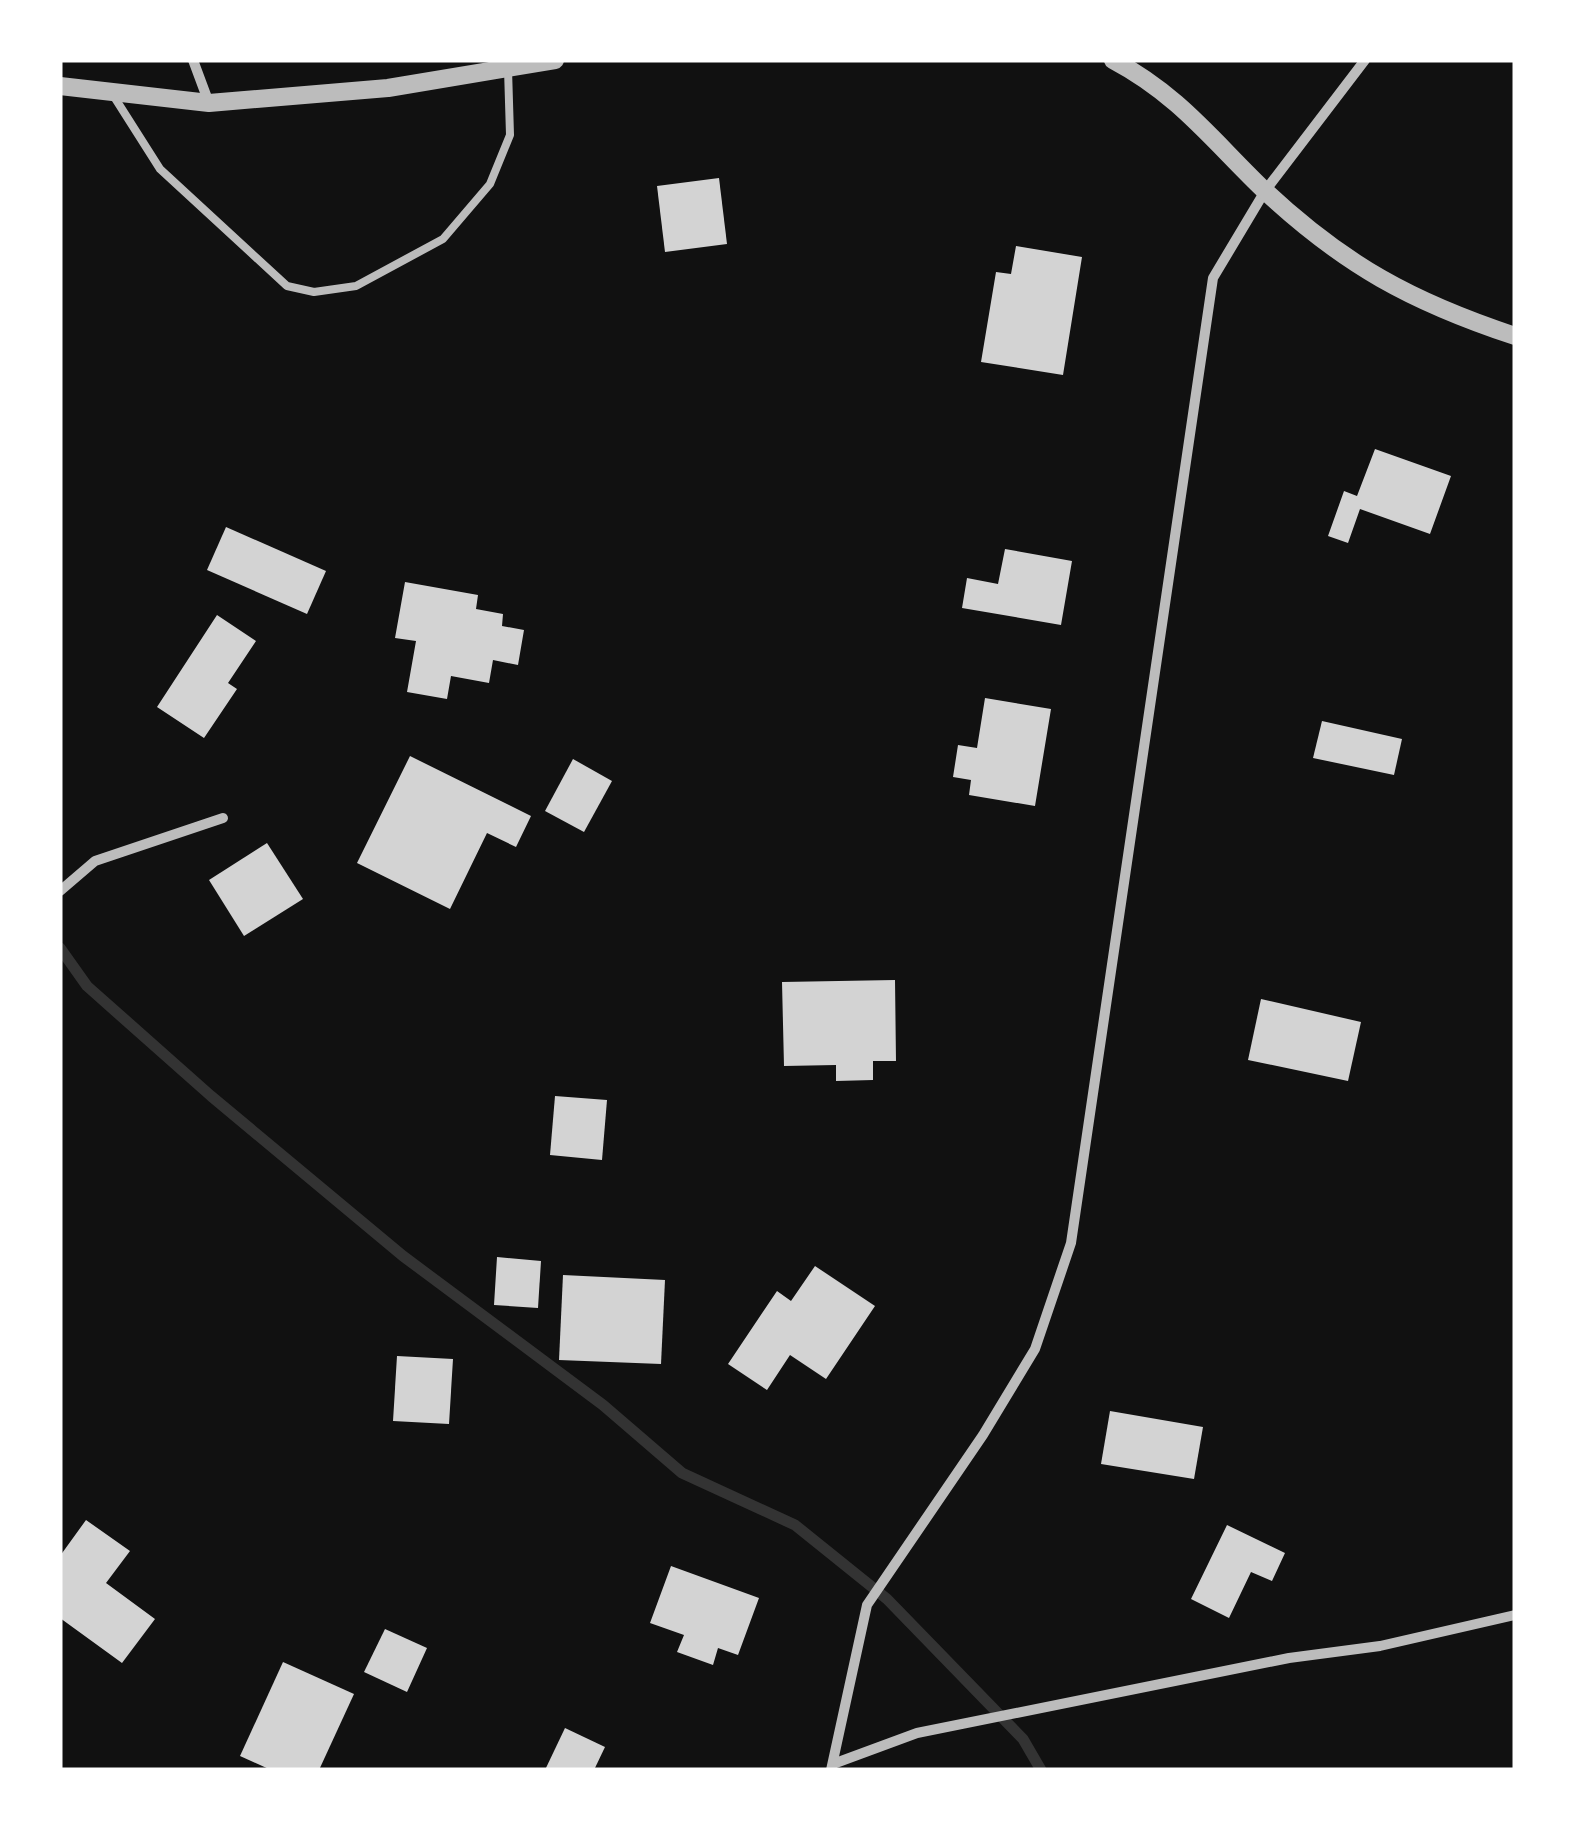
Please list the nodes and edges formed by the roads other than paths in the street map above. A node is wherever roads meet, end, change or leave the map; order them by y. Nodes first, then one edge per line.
1 (193, 60) edge
2 (555, 60) edge
3 (1112, 60) edge
4 (1364, 60) edge
5 (508, 69) junction
6 (60, 86) edge
7 (111, 92) junction
8 (209, 103) junction
9 (1266, 191) junction
10 (1515, 336) edge
11 (223, 818) dead end
12 (60, 891) edge
13 (1515, 1615) edge
14 (832, 1767) edge

1 - 8 street
2 - 5 street
3 - 9 street
4 - 9 street
5 - 7 lane
5 - 8 street
6 - 7 street
7 - 8 street
9 - 10 street
9 - 14 street
11 - 12 street
13 - 14 street

